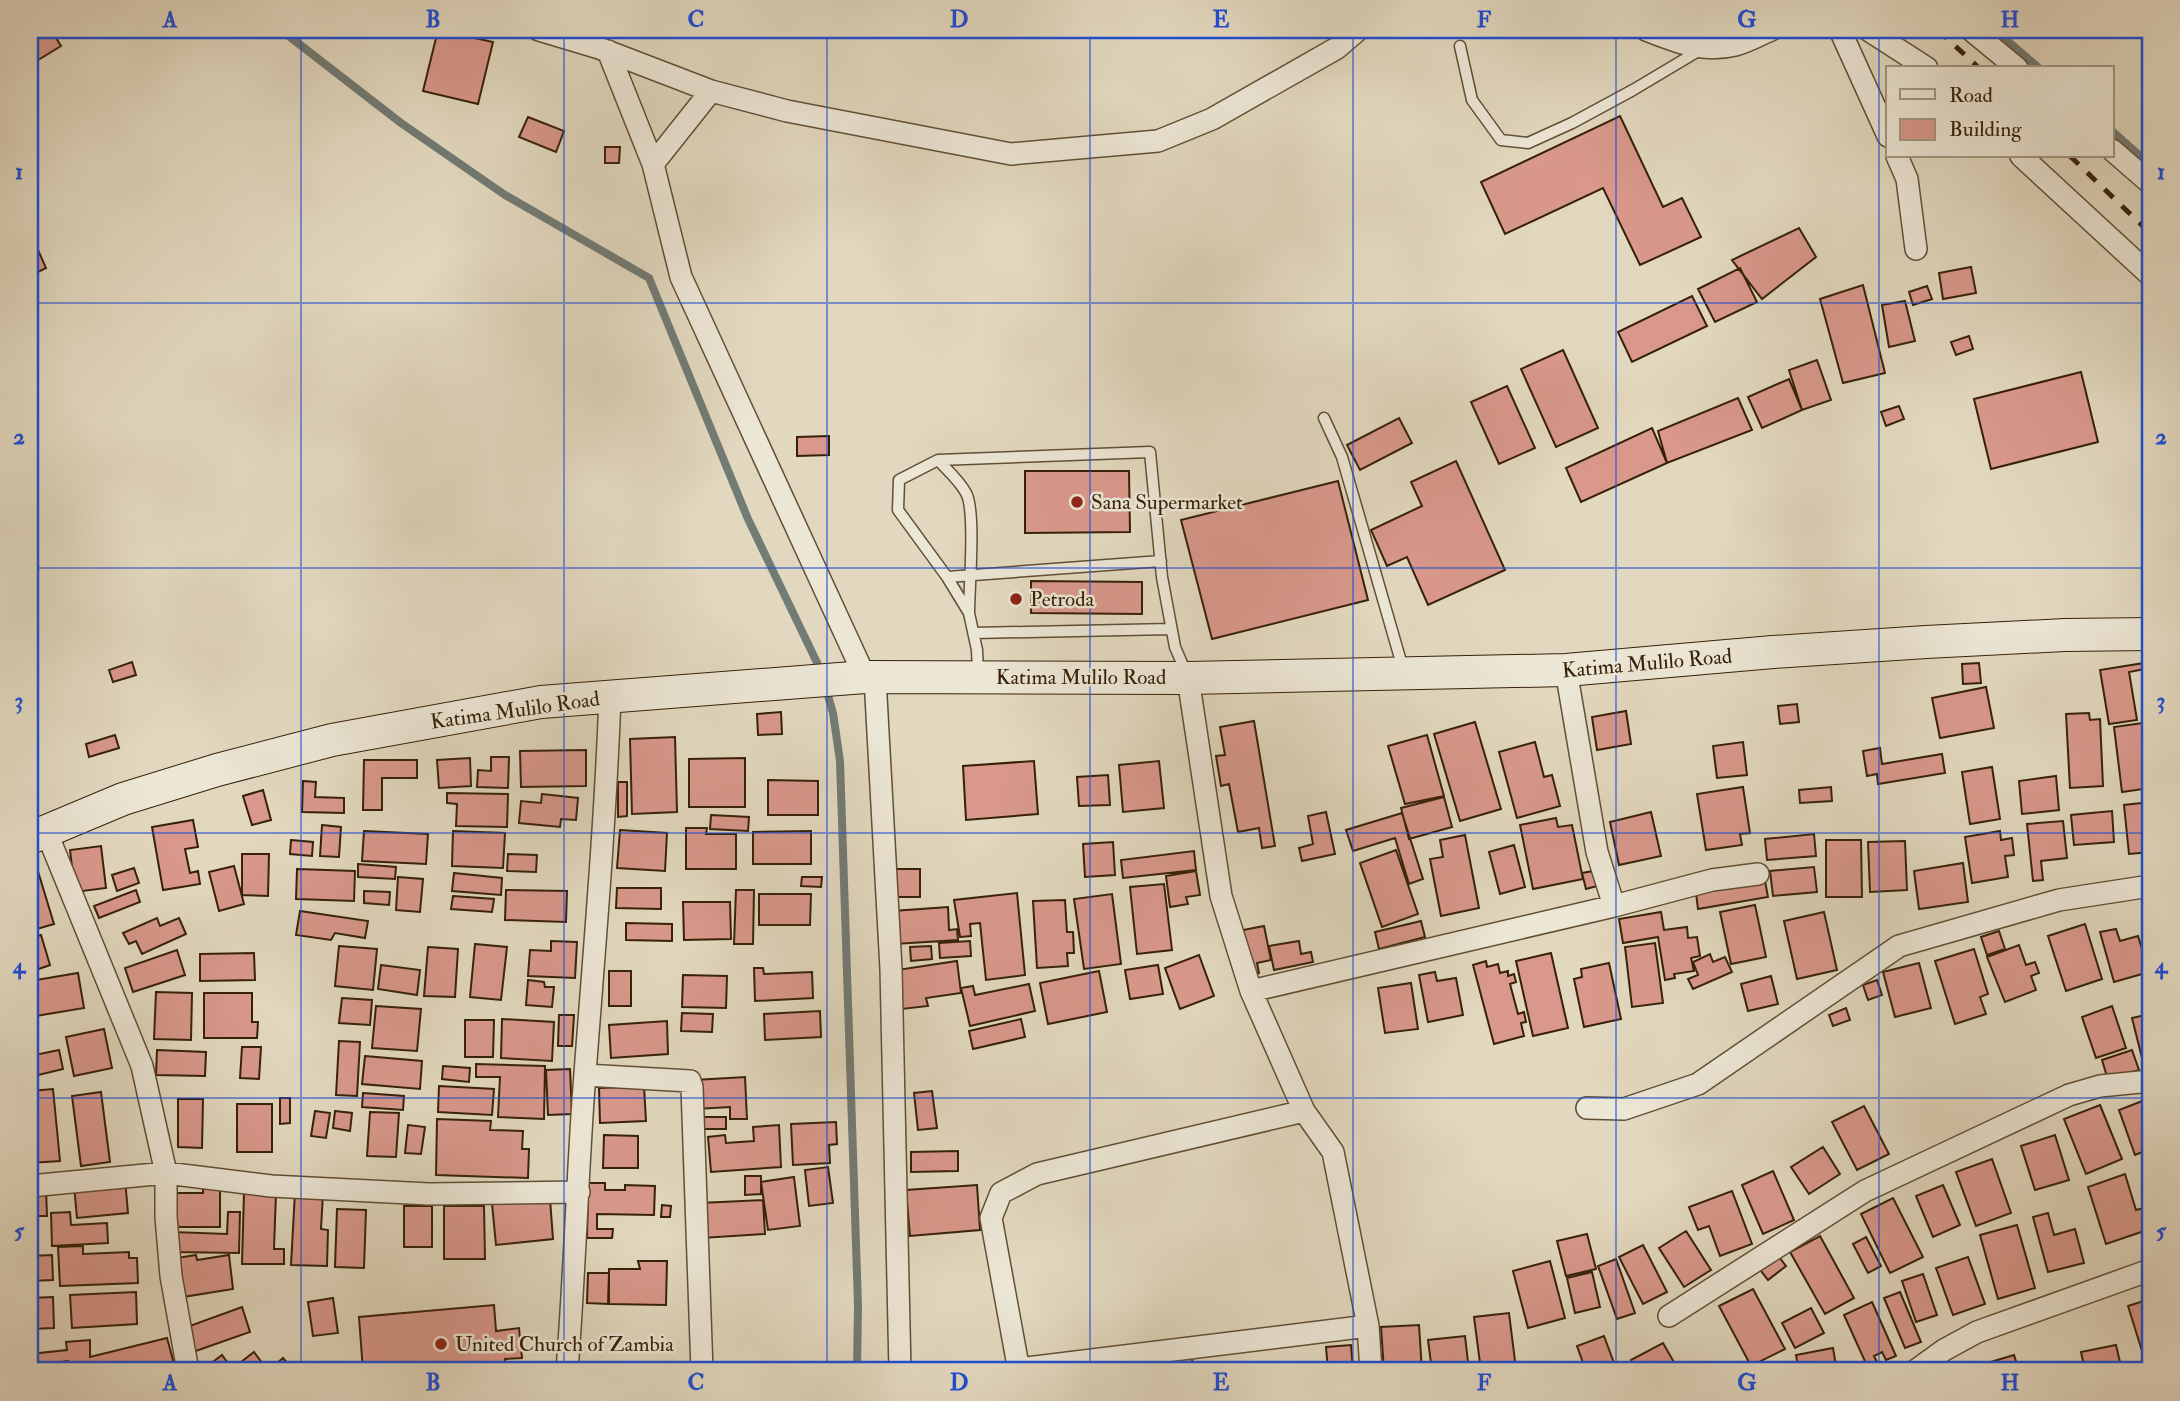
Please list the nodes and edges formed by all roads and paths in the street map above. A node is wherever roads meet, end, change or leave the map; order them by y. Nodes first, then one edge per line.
1 (539, 30) edge
2 (1358, 30) edge
3 (1646, 30) edge
4 (1771, 30) edge
5 (1840, 30) edge
6 (1868, 30) edge
7 (1970, 30) edge
8 (1460, 46) dead end
9 (1702, 48) junction
10 (608, 51) junction
11 (1924, 66) edge
12 (2015, 66) edge
13 (711, 91) junction
14 (1886, 132) edge
15 (2114, 152) edge
16 (1898, 158) edge
17 (2023, 158) edge
18 (653, 164) junction
19 (2150, 183) edge
20 (1916, 249) dead end
21 (2150, 275) edge
22 (1324, 418) dead end
23 (937, 460) junction
24 (1161, 561) junction
25 (970, 575) junction
26 (947, 577) junction
27 (969, 613) junction
28 (1171, 629) junction
29 (974, 634) junction
30 (2150, 634) edge
31 (1566, 670) junction
32 (1404, 674) junction
33 (978, 677) junction
34 (848, 678) junction
35 (1188, 678) junction
36 (610, 696) junction
37 (38, 834) edge
38 (1759, 874) dead end
39 (2150, 886) edge
40 (1614, 906) junction
41 (1251, 991) junction
42 (585, 1075) junction
43 (2150, 1081) edge
44 (1587, 1108) dead end
45 (1304, 1111) junction
46 (166, 1173) junction
47 (30, 1186) edge
48 (579, 1192) junction
49 (2150, 1270) edge
50 (1669, 1316) dead end
51 (1368, 1326) junction
52 (1019, 1370) edge
53 (188, 1371) edge
54 (567, 1371) edge
55 (702, 1371) edge
56 (900, 1371) edge
57 (1371, 1371) edge
58 (1914, 1371) edge

1 - 10 street
2 - 13 street
3 - 9 street
4 - 9 street
5 - 14 street
6 - 11 street
7 - 12 street
8 - 9 lane
10 - 13 street
10 - 18 street
13 - 18 street
15 - 19 street
16 - 20 street
17 - 21 street
18 - 34 street
22 - 32 lane
23 - 24 lane
23 - 25 lane
23 - 26 lane
24 - 25 lane
24 - 28 lane
25 - 26 lane
25 - 27 lane
26 - 27 lane
27 - 29 lane
28 - 29 lane
28 - 35 lane
29 - 33 lane
30 - 31 main road, Katima Mulilo Road
31 - 32 main road, Katima Mulilo Road
31 - 40 street
32 - 35 main road, Katima Mulilo Road
33 - 34 main road, Katima Mulilo Road
33 - 35 main road, Katima Mulilo Road
34 - 36 main road, Katima Mulilo Road
34 - 56 street
35 - 41 street
36 - 37 main road, Katima Mulilo Road
36 - 42 street
37 - 46 street
38 - 40 street
39 - 44 street
40 - 41 street
41 - 45 street
42 - 48 street
42 - 55 street
43 - 50 street
45 - 51 street
45 - 52 street
46 - 47 street
46 - 48 street
46 - 53 street
48 - 54 street
49 - 58 street
51 - 52 street
51 - 57 street

